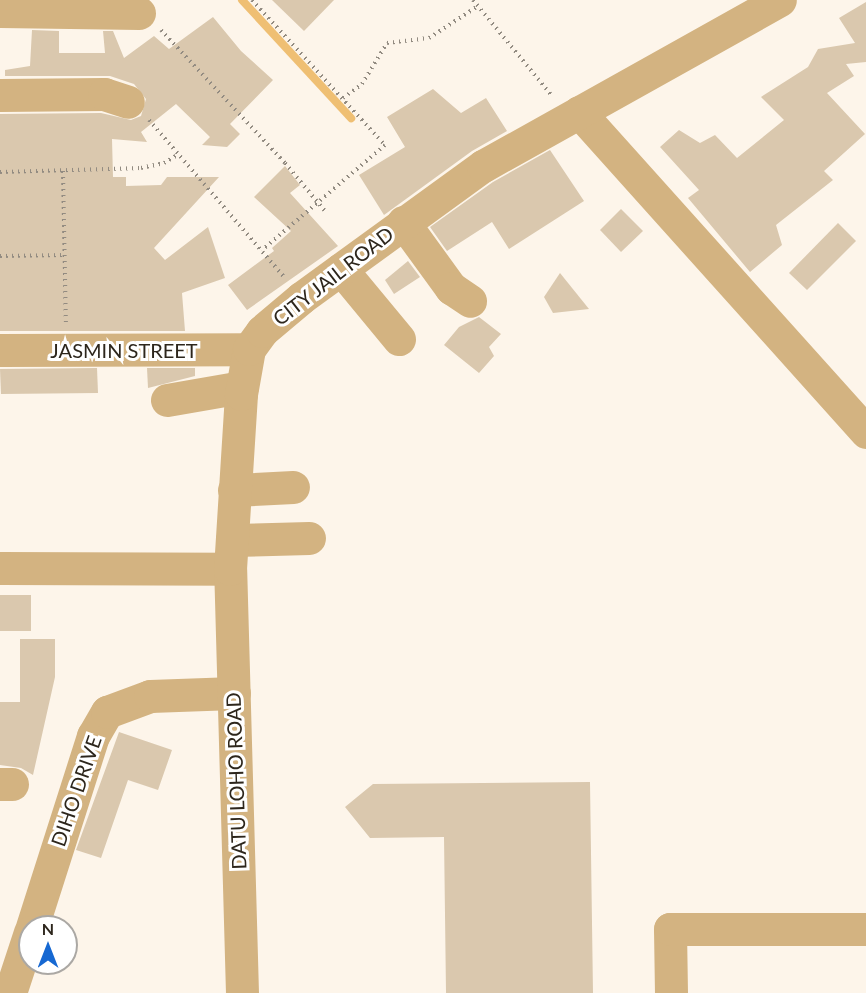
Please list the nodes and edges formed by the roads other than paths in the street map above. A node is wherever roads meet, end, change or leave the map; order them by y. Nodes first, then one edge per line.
1 (780, 0) edge
2 (0, 11) edge
3 (139, 13) road end
4 (0, 95) edge
5 (128, 102) road end
6 (575, 115) junction
7 (403, 222) junction
8 (341, 269) junction
9 (470, 301) dead end
10 (399, 339) dead end
11 (249, 349) junction
12 (0, 350) edge
13 (242, 387) junction
14 (167, 400) dead end
15 (866, 432) edge
16 (294, 487) dead end
17 (234, 490) junction
18 (309, 538) dead end
19 (231, 554) junction
20 (0, 568) edge
21 (234, 693) junction
22 (36, 915) edge
23 (866, 929) edge
24 (18, 969) edge
25 (10, 993) edge
26 (242, 993) edge
27 (671, 993) edge

1 - 6 street, CITY JAIL ROAD
2 - 3 street
4 - 5 street
6 - 7 street, CITY JAIL ROAD
6 - 15 street
7 - 8 street, CITY JAIL ROAD
7 - 9 street
8 - 10 street
8 - 11 street, CITY JAIL ROAD
11 - 12 street, JASMIN STREET
11 - 13 street, CITY JAIL ROAD
13 - 14 street
13 - 17 street, CITY JAIL ROAD
16 - 17 street
17 - 19 street, CITY JAIL ROAD
18 - 19 street
19 - 20 street
19 - 21 street, DATU LOHO ROAD
21 - 22 street, DIHO DRIVE
21 - 26 street, DATU LOHO ROAD
23 - 27 street
24 - 25 street

